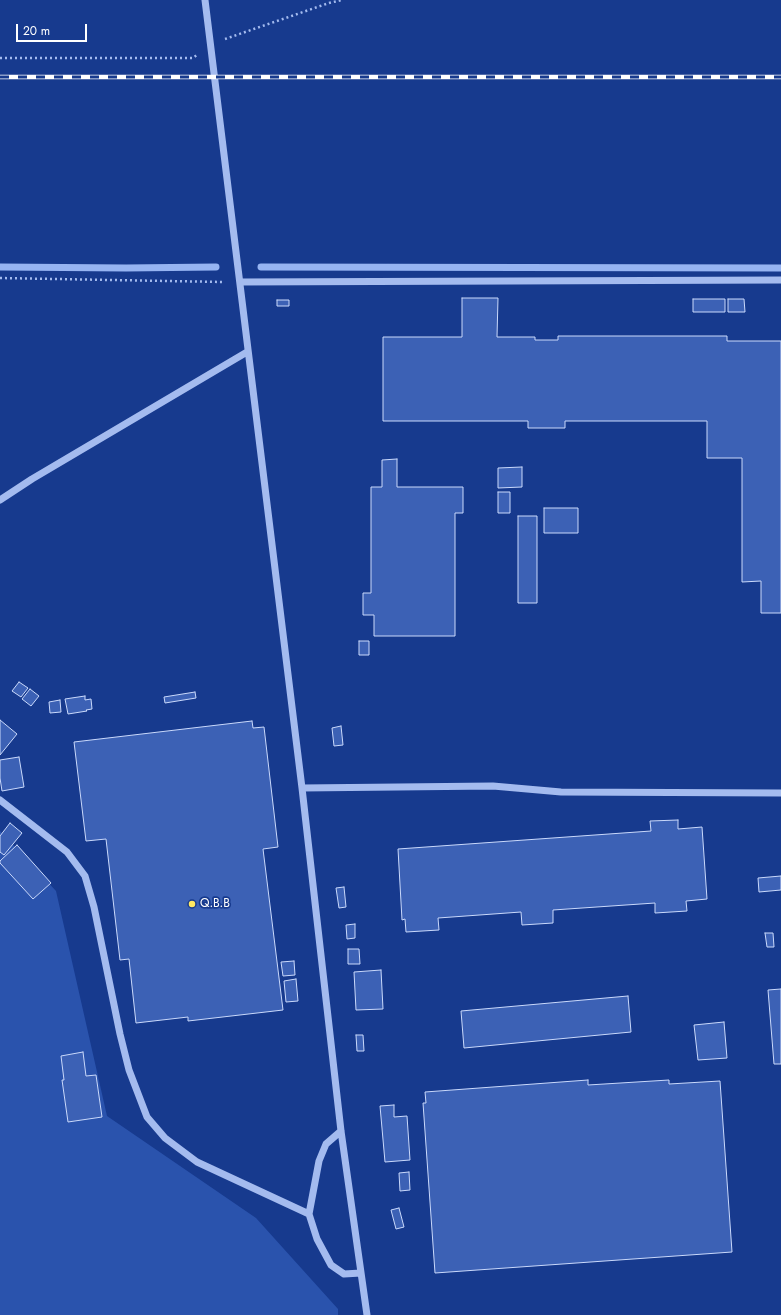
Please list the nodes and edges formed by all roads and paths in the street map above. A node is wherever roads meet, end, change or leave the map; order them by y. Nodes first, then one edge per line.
1 (205, 0) edge
2 (342, 0) edge
3 (210, 45) junction
4 (0, 58) edge
5 (0, 278) edge
6 (781, 280) edge
7 (240, 282) junction
8 (247, 352) junction
9 (0, 500) edge
10 (302, 788) junction
11 (781, 793) edge
12 (0, 800) edge
13 (341, 1131) junction
14 (309, 1214) junction
15 (361, 1273) junction
16 (367, 1315) edge

1 - 3 street
2 - 3 path
3 - 4 path
3 - 7 street
5 - 7 path
6 - 7 street
7 - 8 street
8 - 9 street
8 - 10 street
10 - 11 street
10 - 13 street
12 - 14 street
13 - 14 street
13 - 15 street
14 - 15 street
15 - 16 street

